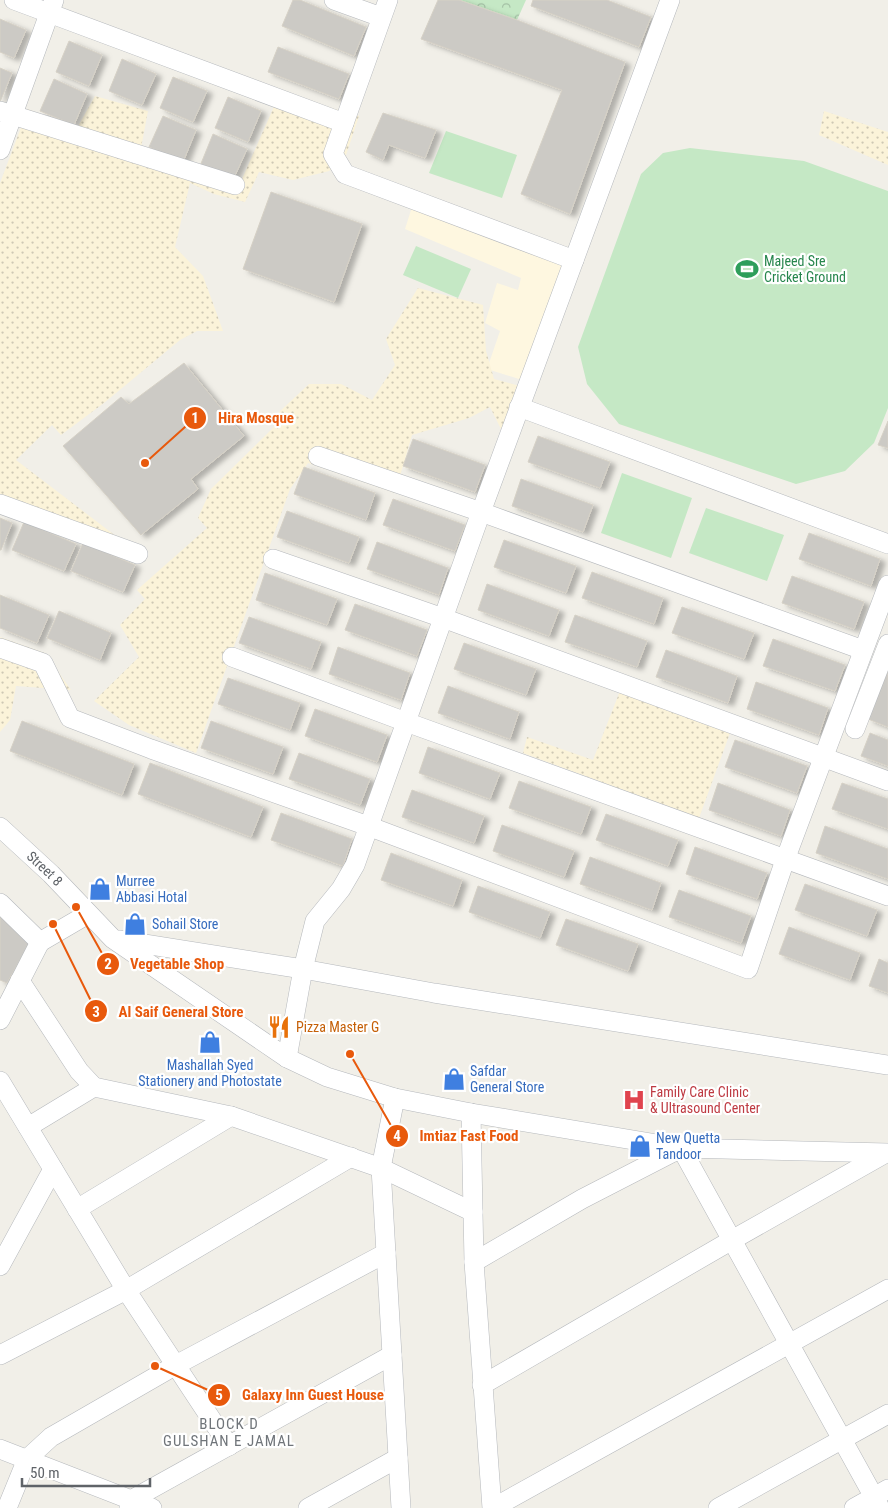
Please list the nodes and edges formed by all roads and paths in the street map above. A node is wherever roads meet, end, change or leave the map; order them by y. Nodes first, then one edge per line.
1 (14, 0) edge
2 (334, 0) edge
3 (666, 1) edge
4 (52, 6) edge
5 (384, 9) edge
6 (6, 113) edge
7 (344, 123) junction
8 (0, 150) edge
9 (235, 185) dead end
10 (574, 260) junction
11 (520, 407) junction
12 (318, 456) dead end
13 (0, 504) edge
14 (481, 512) junction
15 (888, 544) edge
16 (138, 554) dead end
17 (273, 559) dead end
18 (888, 584) edge
19 (443, 618) junction
20 (888, 644) edge
21 (0, 648) edge
22 (863, 650) junction
23 (232, 657) dead end
24 (406, 722) junction
25 (855, 729) dead end
26 (823, 758) junction
27 (888, 781) edge
28 (368, 826) junction
29 (0, 827) edge
30 (785, 860) junction
31 (888, 896) edge
32 (0, 903) edge
33 (88, 914) junction
34 (113, 939) junction
35 (40, 942) junction
36 (303, 969) junction
37 (20, 981) junction
38 (0, 1020) edge
39 (287, 1058) junction
40 (888, 1065) edge
41 (0, 1081) edge
42 (94, 1087) junction
43 (395, 1098) junction
44 (471, 1113) junction
45 (232, 1116) junction
46 (28, 1127) junction
47 (681, 1148) junction
48 (886, 1153) edge
49 (351, 1157) junction
50 (381, 1168) junction
51 (53, 1169) junction
52 (77, 1209) junction
53 (473, 1212) junction
54 (732, 1240) junction
55 (386, 1253) junction
56 (474, 1262) junction
57 (0, 1266) edge
58 (888, 1289) edge
59 (126, 1290) junction
60 (789, 1344) junction
61 (0, 1355) edge
62 (392, 1355) junction
63 (176, 1365) junction
64 (482, 1385) junction
65 (888, 1414) edge
66 (842, 1440) junction
67 (229, 1446) junction
68 (0, 1449) edge
69 (398, 1458) junction
70 (26, 1459) junction
71 (881, 1498) edge
72 (130, 1504) edge
73 (7, 1508) edge
74 (152, 1508) edge
75 (308, 1508) edge
76 (401, 1508) edge
77 (492, 1508) edge
78 (718, 1508) edge
79 (854, 1508) edge

1 - 4 street
2 - 5 street
3 - 10 street
4 - 6 street
4 - 7 street
5 - 7 street
6 - 8 street
6 - 9 street
7 - 10 street
10 - 11 street
11 - 14 street
11 - 15 street
12 - 14 street
13 - 16 street
14 - 19 street
14 - 22 street
17 - 19 street
18 - 22 street
19 - 24 street
19 - 26 street
20 - 25 street
21 - 28 street
22 - 26 street
23 - 24 street
24 - 28 street
24 - 30 street
26 - 27 street
26 - 30 street
28 - 30 street
28 - 36 street
29 - 33 street, Street 8
30 - 31 street
32 - 35 street
33 - 34 street, Street 8
33 - 35 street
34 - 36 street
34 - 39 street, Street 8
35 - 37 street
36 - 39 street
36 - 40 street
37 - 38 street
37 - 42 street
39 - 43 street, Street 8
41 - 46 street
42 - 45 street
42 - 46 street
43 - 44 street, Street 8
43 - 50 street
44 - 47 street, Street 8
44 - 53 street
45 - 49 street
45 - 52 street
46 - 51 street
47 - 48 street, Street 8
47 - 54 street
47 - 56 street
48 - 54 street
49 - 50 street
49 - 59 street
50 - 53 street
50 - 55 street
51 - 52 street
51 - 57 street
52 - 59 street
53 - 56 street
54 - 60 street
54 - 64 street
55 - 62 street
55 - 63 street
56 - 64 street
58 - 60 street
59 - 61 street
59 - 63 street
60 - 66 street
60 - 77 street
62 - 67 street
62 - 69 street
63 - 67 street
63 - 70 street
64 - 77 street
65 - 66 street
66 - 71 street
66 - 78 street
67 - 72 street
68 - 70 street
69 - 75 street
69 - 76 street
70 - 72 street
70 - 73 street
71 - 79 street
72 - 74 street

